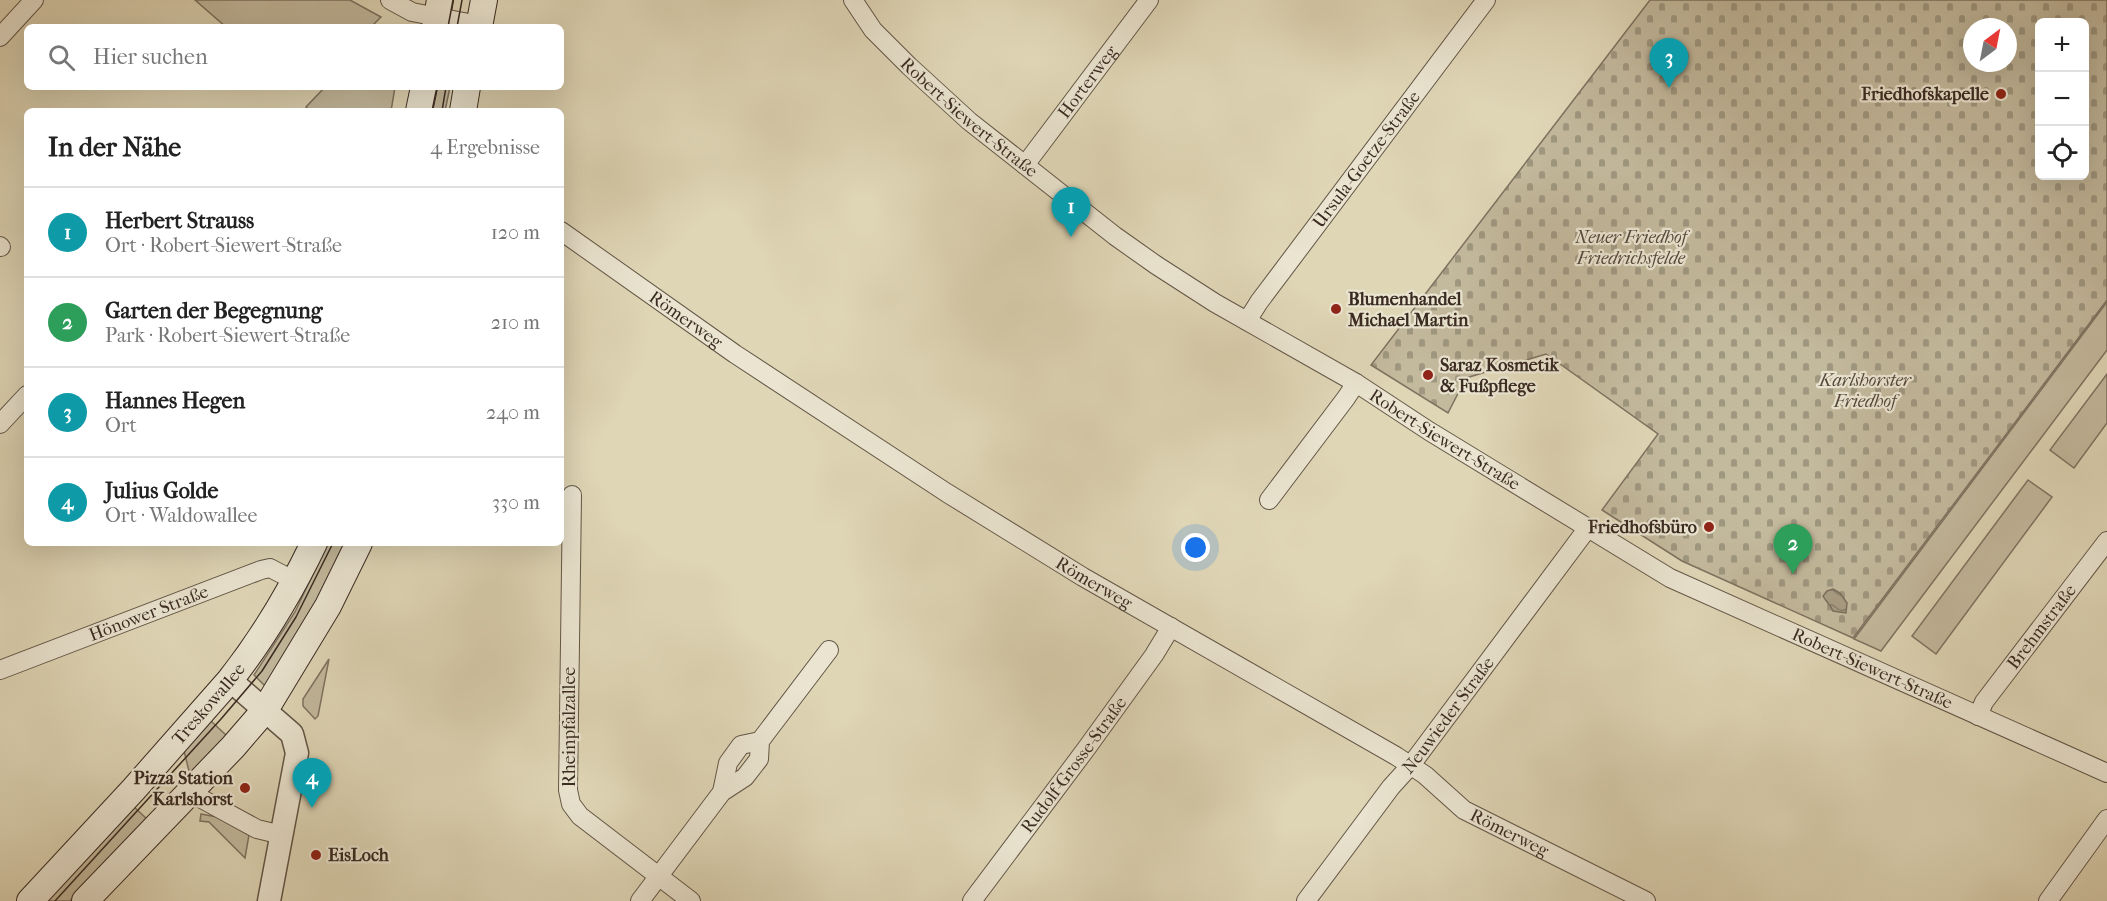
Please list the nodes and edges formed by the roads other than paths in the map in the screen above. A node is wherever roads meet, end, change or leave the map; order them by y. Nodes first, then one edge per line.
1 (34, 0) edge
2 (390, 0) edge
3 (484, 0) edge
4 (853, 0) edge
5 (1149, 0) edge
6 (1486, 0) edge
7 (438, 14) edge
8 (472, 24) edge
9 (479, 24) edge
10 (0, 37) edge
11 (423, 90) edge
12 (466, 90) edge
13 (420, 108) edge
14 (464, 108) edge
15 (1025, 165) junction
16 (564, 233) edge
17 (1247, 321) junction
18 (1356, 382) junction
19 (24, 398) edge
20 (0, 424) edge
21 (572, 495) dead end
22 (1269, 500) dead end
23 (1587, 529) junction
24 (2107, 541) edge
25 (313, 546) edge
26 (358, 546) edge
27 (295, 582) junction
28 (1171, 627) junction
29 (829, 650) dead end
30 (0, 670) edge
31 (230, 680) junction
32 (265, 710) junction
33 (1978, 716) junction
34 (1411, 765) junction
35 (2107, 774) edge
36 (189, 792) junction
37 (2107, 819) edge
38 (282, 835) junction
39 (658, 876) junction
40 (30, 901) edge
41 (85, 901) edge
42 (269, 901) edge
43 (640, 901) edge
44 (691, 901) edge
45 (972, 901) edge
46 (1306, 901) edge
47 (1646, 901) edge
48 (2048, 901) edge

1 - 10 street
2 - 7 street
3 - 9 main road
4 - 15 street, Robert-Siewert-Straße
5 - 15 street, Horterweg
6 - 17 street, Ursula-Goetze-Straße
7 - 8 street
11 - 13 main road
12 - 14 main road
15 - 17 street, Robert-Siewert-Straße
16 - 28 street, Römerweg
17 - 18 street, Robert-Siewert-Straße
18 - 22 street
18 - 23 street, Robert-Siewert-Straße
19 - 20 street
21 - 39 street, Rheinpfalzallee
23 - 33 street, Robert-Siewert-Straße
23 - 34 street, Neuwieder Straße
24 - 33 street, Brehmstraße
25 - 27 main road, Treskowallee
26 - 32 main road
27 - 30 street, Hönower Straße
27 - 31 main road, Treskowallee
28 - 34 street, Römerweg
28 - 45 street, Rudolf-Grosse-Straße
29 - 39 street
31 - 32 street
31 - 40 main road, Treskowallee
32 - 36 main road
32 - 38 street
33 - 35 street, Robert-Siewert-Straße
34 - 46 street, Neuwieder Straße
34 - 47 street, Römerweg
36 - 38 street
36 - 41 main road
37 - 48 street
38 - 42 street
39 - 43 street
39 - 44 street, Rheinpfalzallee

